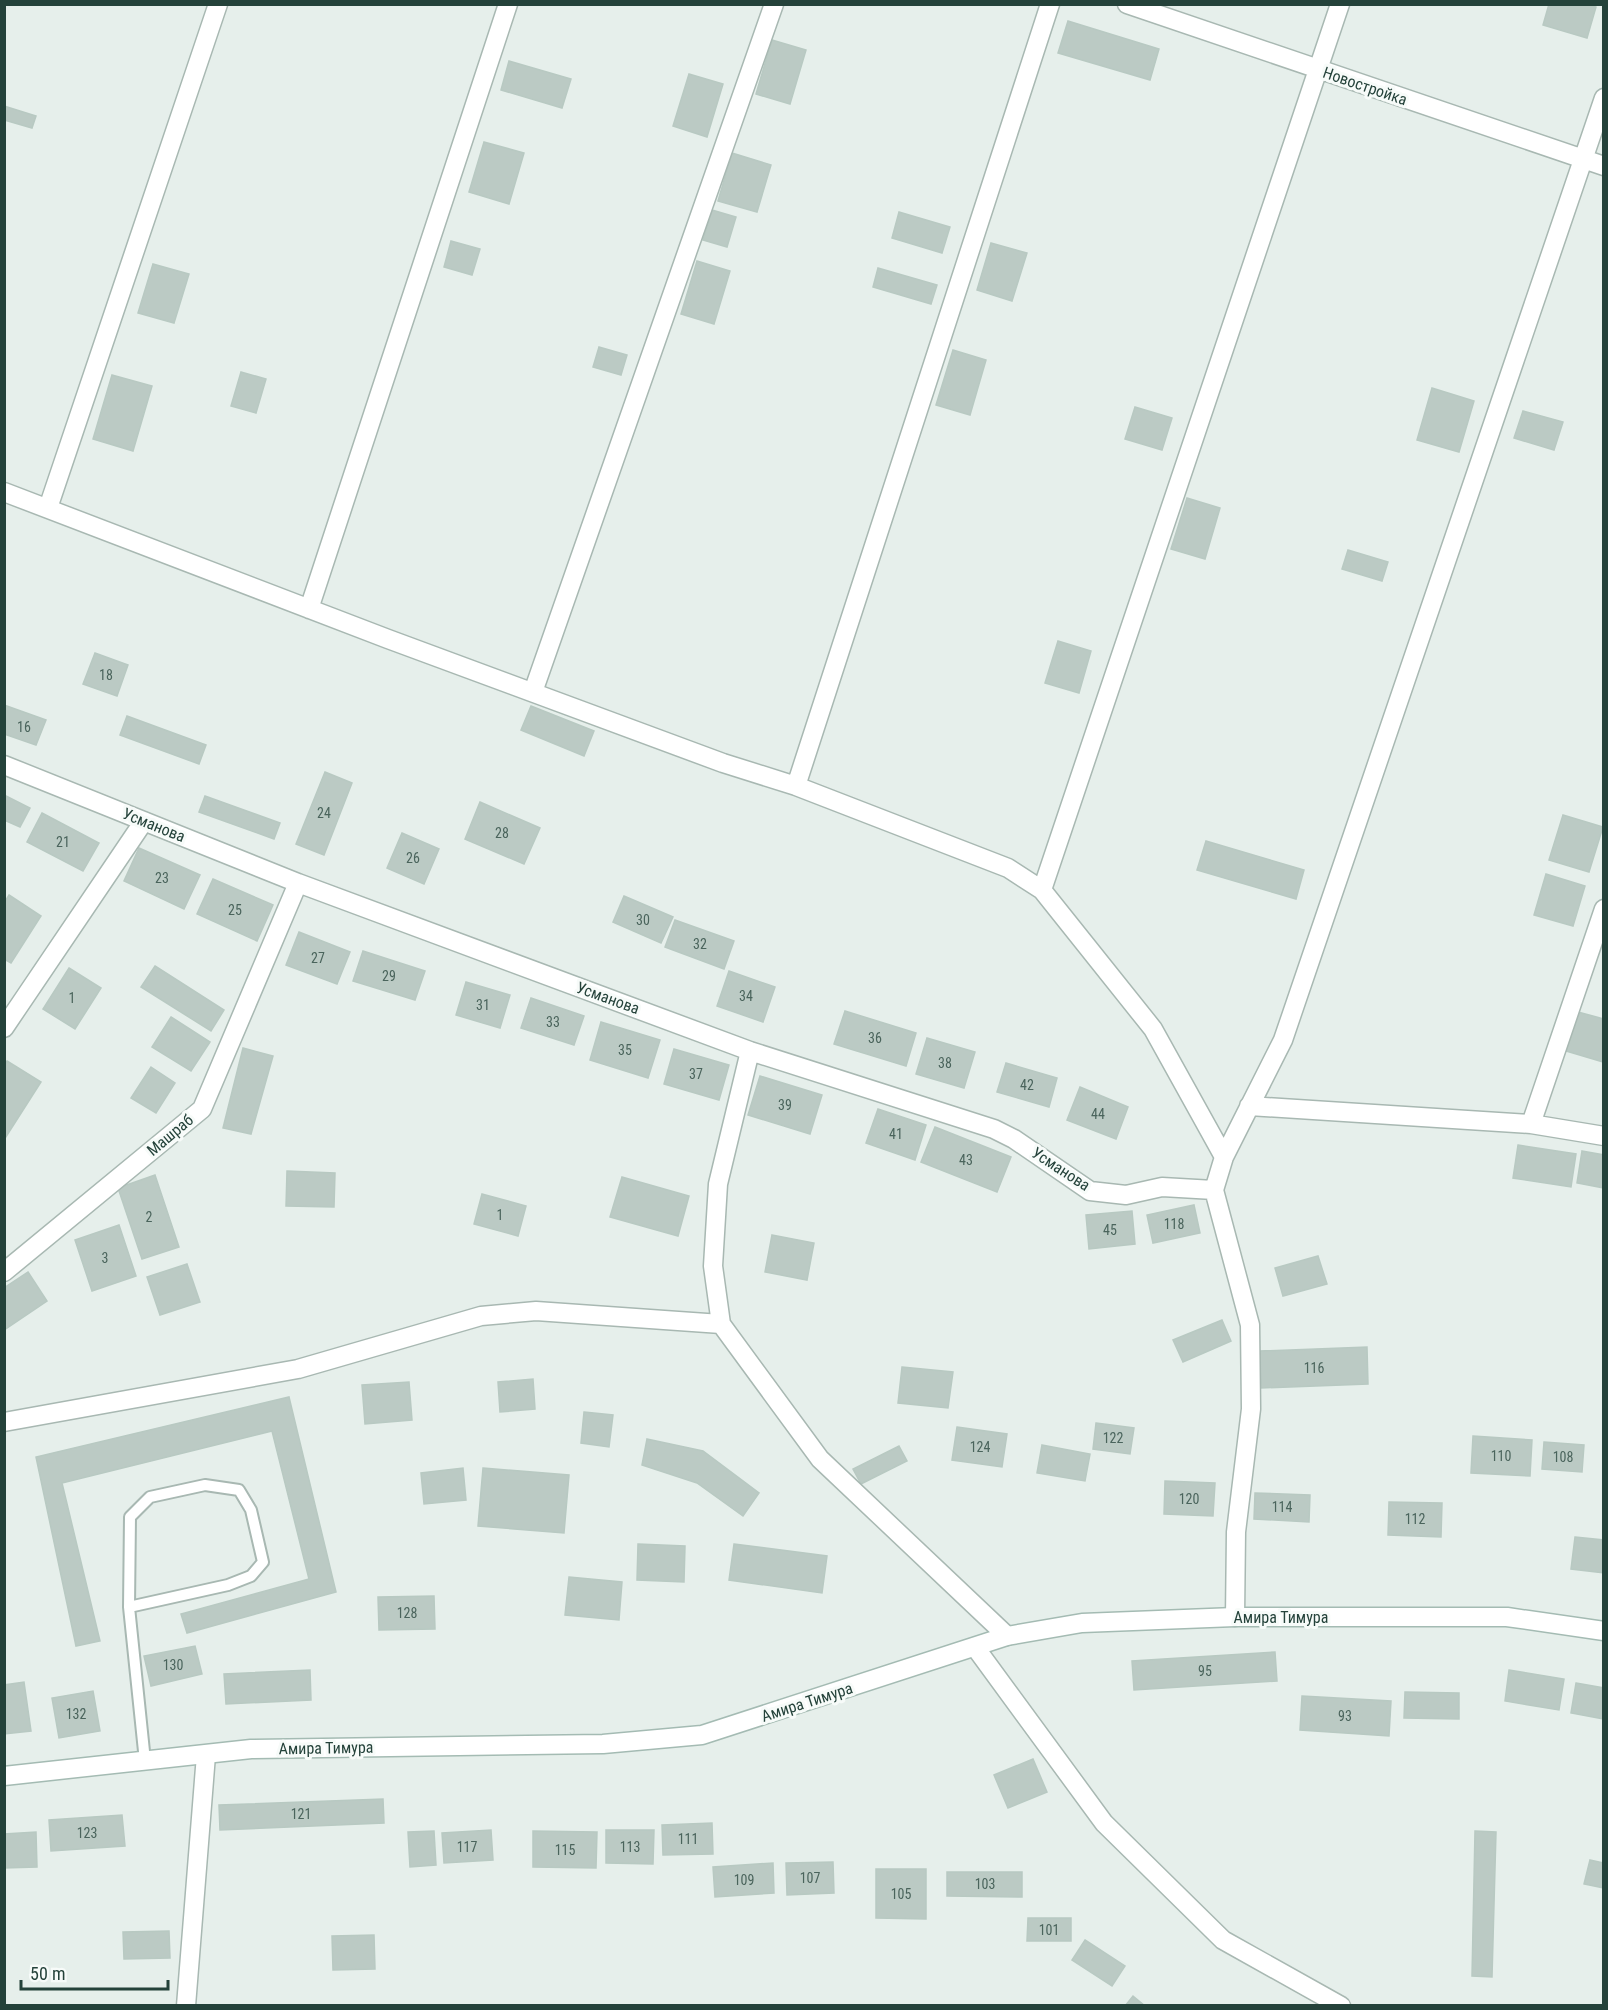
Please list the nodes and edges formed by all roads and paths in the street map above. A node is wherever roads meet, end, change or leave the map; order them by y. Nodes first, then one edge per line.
1 (218, 4) edge
2 (508, 4) edge
3 (774, 4) edge
4 (1050, 4) edge
5 (1127, 4) edge
6 (1340, 4) edge
7 (1318, 69) junction
8 (1604, 98) edge
9 (1582, 159) junction
10 (1604, 166) edge
11 (4, 492) edge
12 (48, 508) junction
13 (309, 609) junction
14 (533, 692) junction
15 (4, 765) edge
16 (796, 786) junction
17 (144, 821) junction
18 (298, 883) junction
19 (1042, 890) junction
20 (1604, 909) edge
21 (4, 1028) edge
22 (750, 1051) junction
23 (1249, 1106) junction
24 (1531, 1124) junction
25 (1604, 1136) edge
26 (1224, 1157) junction
27 (1214, 1190) junction
28 (4, 1272) edge
29 (721, 1324) junction
30 (4, 1422) edge
31 (129, 1608) junction
32 (1235, 1617) junction
33 (1604, 1631) edge
34 (1007, 1636) junction
35 (975, 1647) junction
36 (206, 1755) junction
37 (146, 1761) junction
38 (4, 1776) edge
39 (1307, 1997) edge
40 (186, 2006) edge
41 (1341, 2006) edge

1 - 12 street
2 - 13 street
3 - 14 street
4 - 16 street
5 - 7 street, Новостройка
6 - 7 street
7 - 9 street, Новостройка
7 - 19 street
8 - 9 street
9 - 10 street, Новостройка
9 - 23 street
11 - 12 street
12 - 13 street
13 - 14 street
14 - 16 street
15 - 17 street, Усманова
16 - 19 street
17 - 18 street, Усманова
17 - 21 street
18 - 22 street, Усманова
18 - 28 street, Машраб
19 - 26 street
20 - 24 street
22 - 27 street, Усманова
22 - 29 street
23 - 24 street
23 - 26 street
24 - 25 street
26 - 27 street
27 - 32 street
29 - 30 street
29 - 34 street
31 - 31 lane
31 - 37 lane
32 - 33 street, Амира Тимура
32 - 34 street, Амира Тимура
34 - 35 street, Амира Тимура
35 - 36 street, Амира Тимура
35 - 39 street
36 - 37 street, Амира Тимура
36 - 40 street
37 - 38 street, Амира Тимура
39 - 41 street

